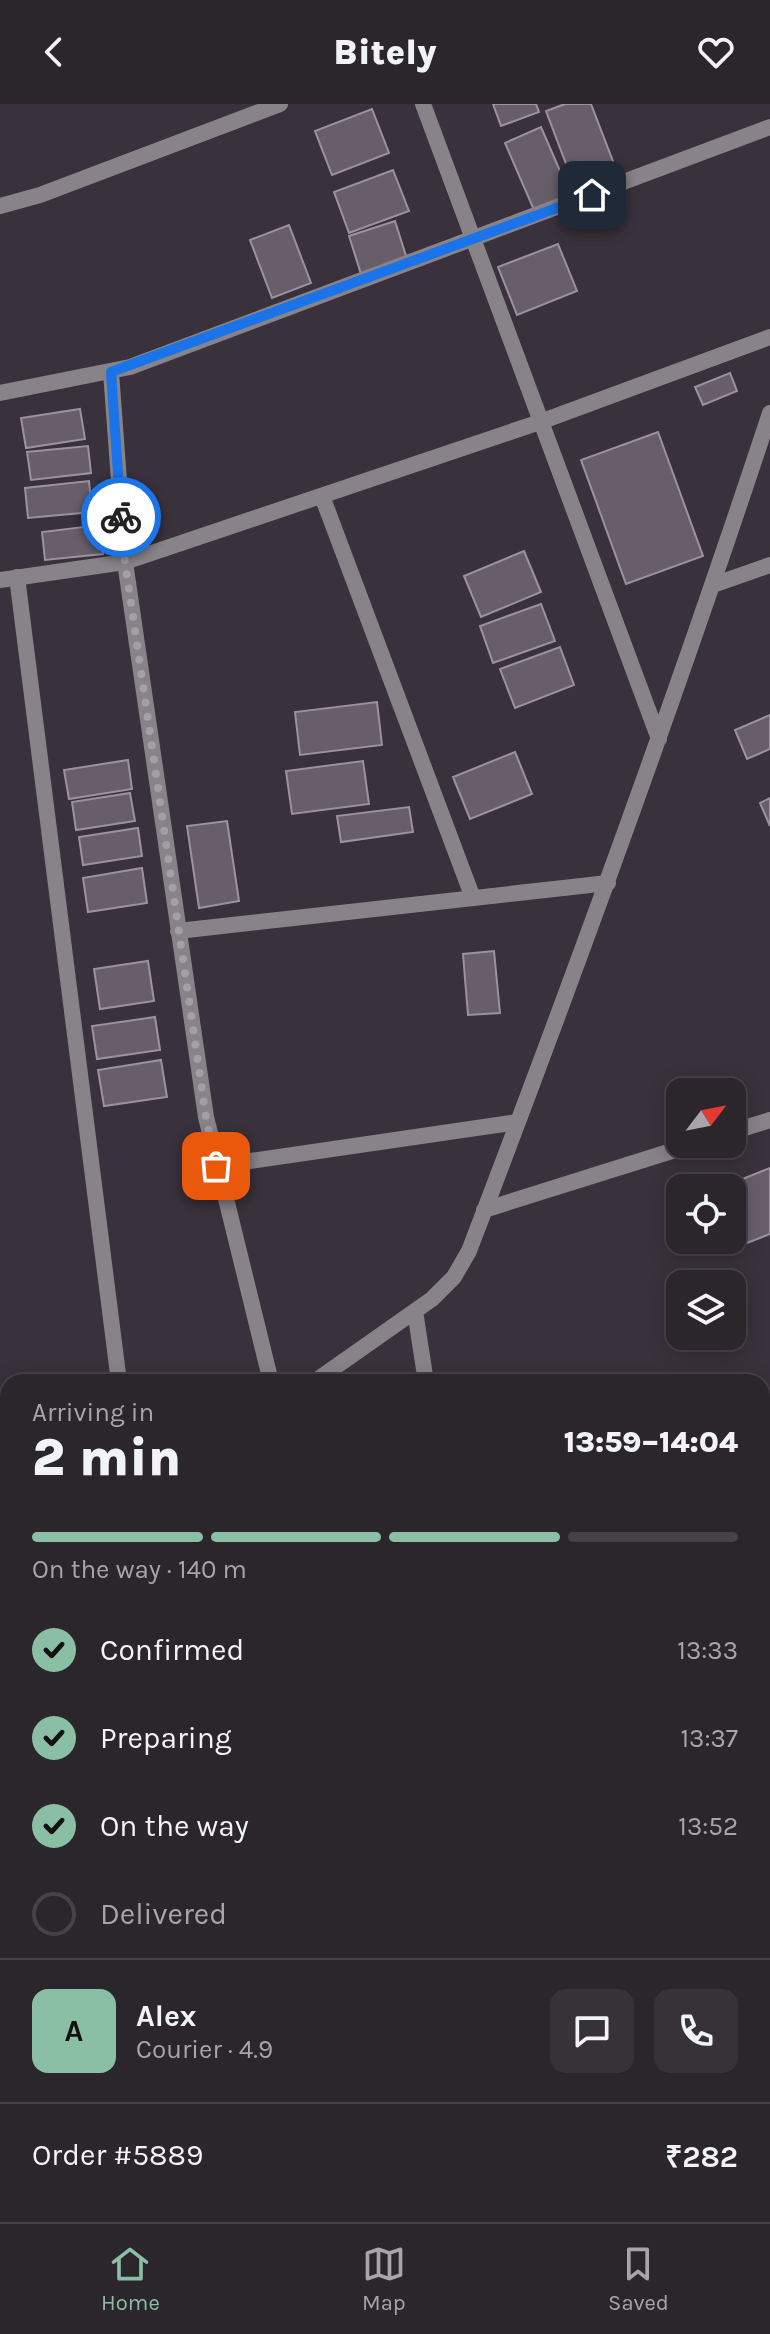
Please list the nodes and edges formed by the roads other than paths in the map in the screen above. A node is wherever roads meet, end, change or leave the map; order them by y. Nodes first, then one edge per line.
1 (280, 104) edge
2 (423, 104) edge
3 (770, 127) edge
4 (0, 206) edge
5 (474, 240) junction
6 (770, 337) edge
7 (111, 372) junction
8 (0, 393) edge
9 (770, 413) edge
10 (540, 422) junction
11 (322, 496) junction
12 (125, 562) junction
13 (770, 565) edge
14 (8, 578) edge
15 (713, 585) junction
16 (659, 739) junction
17 (608, 883) junction
18 (473, 898) junction
19 (178, 931) junction
20 (770, 1120) edge
21 (518, 1122) junction
22 (746, 1128) edge
23 (666, 1153) edge
24 (216, 1166) junction
25 (484, 1210) junction
26 (415, 1311) junction
27 (118, 1374) edge
28 (269, 1374) edge
29 (325, 1374) edge
30 (425, 1374) edge

1 - 4 street
2 - 5 street
3 - 5 street
5 - 7 street
5 - 10 street
6 - 10 street
7 - 8 street
7 - 12 street
9 - 15 street
10 - 11 street
10 - 16 street
11 - 12 street
11 - 18 street
12 - 14 street
12 - 19 street
13 - 15 street
14 - 27 street
15 - 16 street
16 - 17 street
17 - 18 street
17 - 21 street
18 - 19 street
19 - 24 street
20 - 22 street
21 - 24 street
21 - 25 street
23 - 25 street
24 - 28 street
25 - 26 street
26 - 29 street
26 - 30 street

